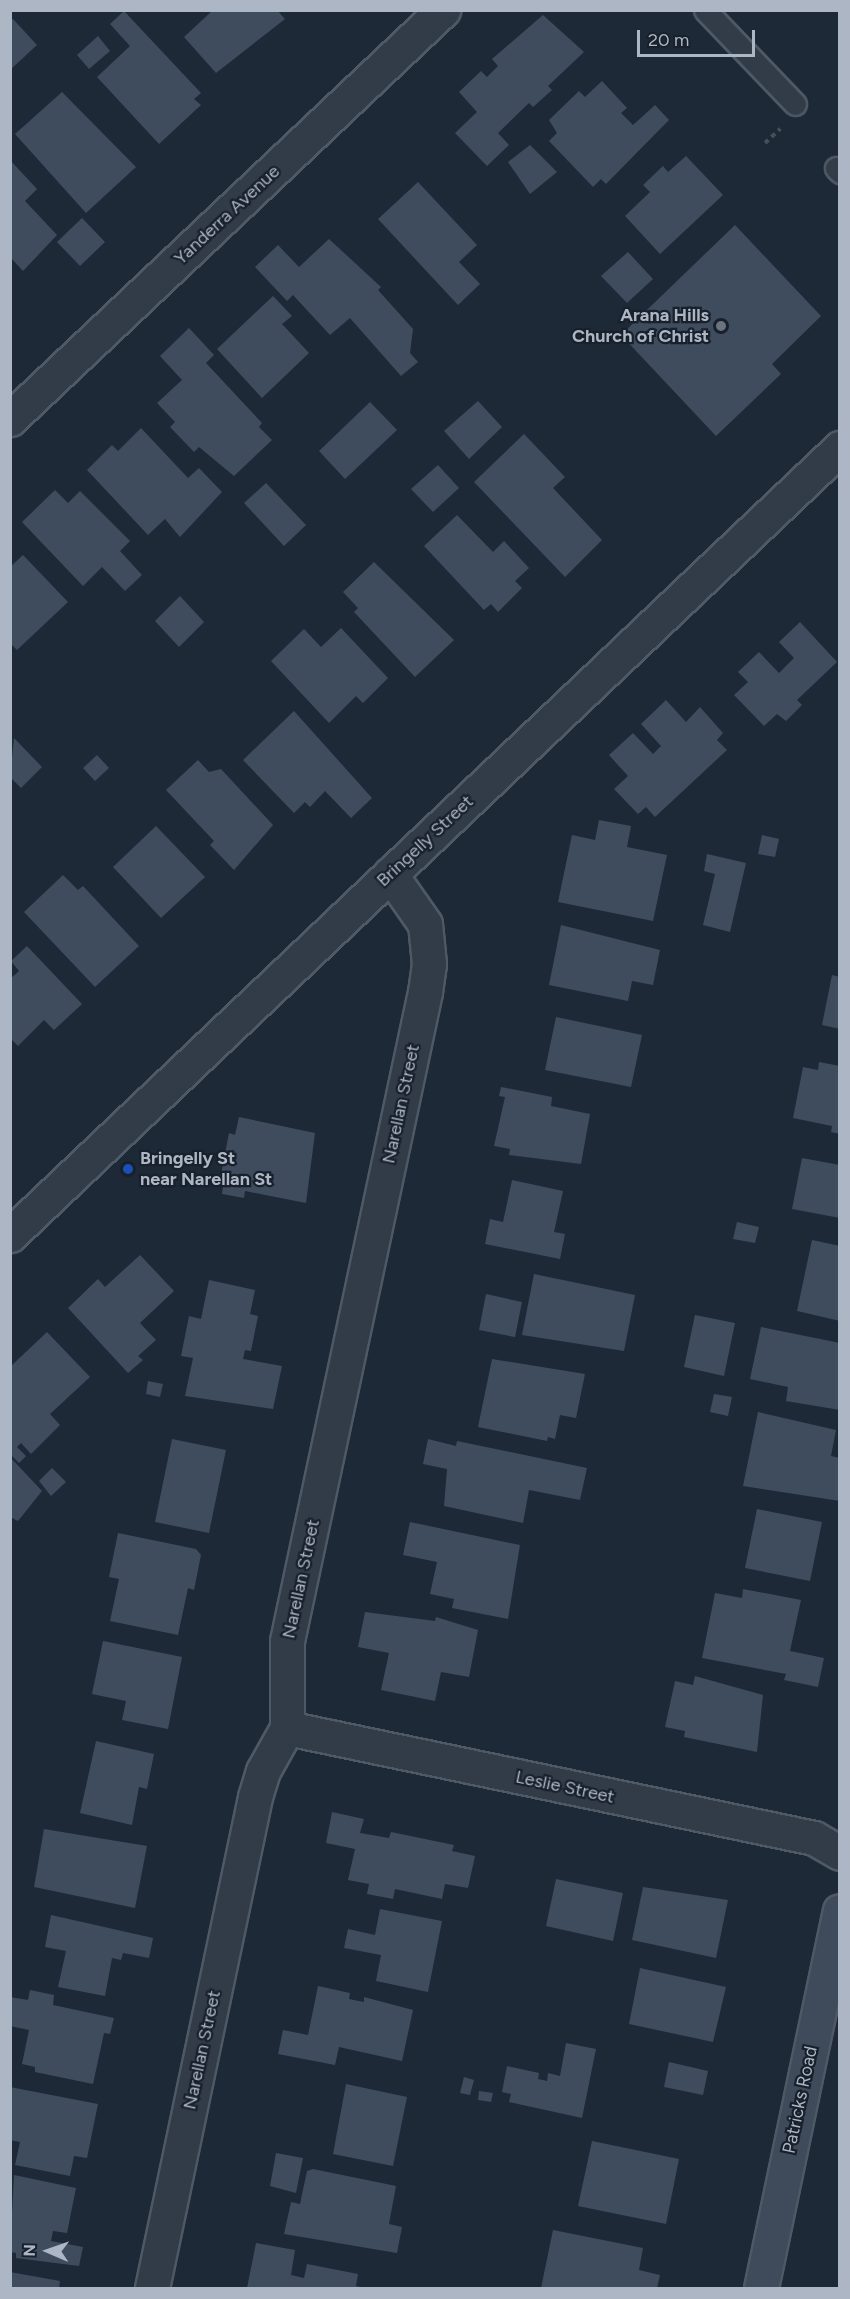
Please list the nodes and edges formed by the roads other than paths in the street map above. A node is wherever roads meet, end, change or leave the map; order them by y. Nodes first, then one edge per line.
1 (443, 10) edge
2 (705, 10) edge
3 (795, 104) dead end
4 (10, 419) edge
5 (840, 448) edge
6 (390, 874) junction
7 (10, 1235) edge
8 (287, 1728) junction
9 (840, 1853) edge
10 (840, 1911) edge
11 (152, 2289) edge
12 (761, 2289) edge

1 - 4 street, Yanderra Avenue
2 - 3 lane
5 - 6 street, Bringelly Street
6 - 7 street, Bringelly Street
6 - 8 street, Narellan Street
8 - 9 street, Leslie Street
8 - 11 street, Narellan Street
10 - 12 main road, Patricks Road

